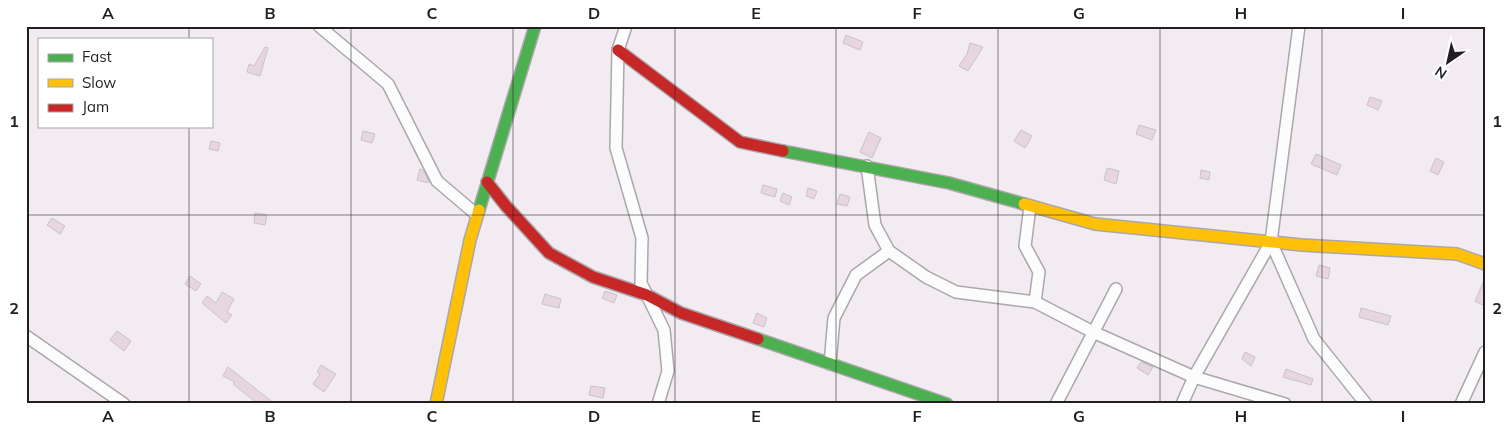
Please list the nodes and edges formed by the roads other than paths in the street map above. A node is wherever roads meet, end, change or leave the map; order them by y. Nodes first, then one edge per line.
1 (319, 26) edge
2 (535, 26) edge
3 (626, 26) edge
4 (1299, 26) edge
5 (618, 50) junction
6 (867, 166) junction
7 (487, 182) junction
8 (1030, 206) junction
9 (477, 215) junction
10 (1271, 242) junction
11 (889, 251) junction
12 (1485, 264) edge
13 (1116, 288) dead end
14 (647, 295) junction
15 (1035, 302) junction
16 (1094, 332) junction
17 (26, 336) edge
18 (1485, 352) edge
19 (830, 364) junction
20 (1194, 377) junction
21 (124, 404) edge
22 (436, 404) edge
23 (658, 404) edge
24 (947, 404) edge
25 (1056, 404) edge
26 (1182, 404) edge
27 (1285, 404) edge
28 (1366, 404) edge
29 (1461, 404) edge

1 - 9 street
2 - 7 street
3 - 5 street
4 - 10 street
5 - 6 street
5 - 14 street
6 - 8 street
6 - 11 street
7 - 9 street
7 - 14 street
8 - 10 street
8 - 15 street
9 - 22 street
10 - 12 street
10 - 20 street
10 - 28 street
11 - 15 street
11 - 19 street
13 - 16 street
14 - 19 street
14 - 23 street
15 - 16 street
16 - 20 street
16 - 25 street
17 - 21 street
18 - 29 street
19 - 24 street
20 - 26 street
20 - 27 street

